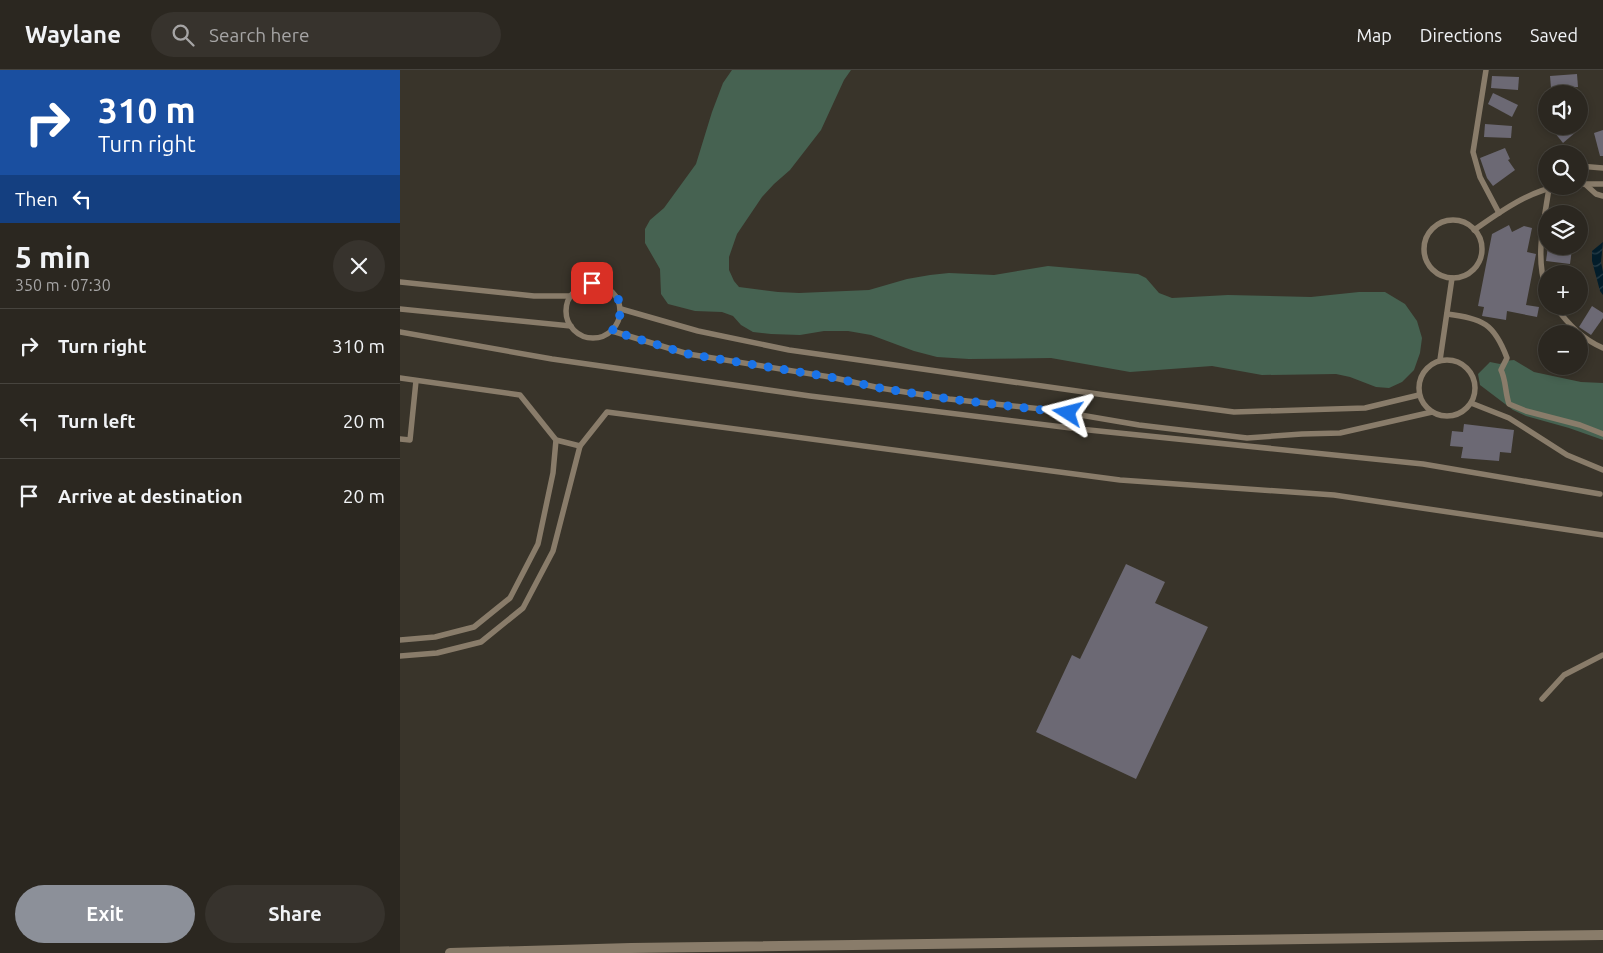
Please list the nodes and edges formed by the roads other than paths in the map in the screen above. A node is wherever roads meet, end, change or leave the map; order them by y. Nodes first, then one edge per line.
1 (1486, 70) edge
2 (1588, 167) edge
3 (1603, 168) edge
4 (1588, 184) edge
5 (1603, 184) edge
6 (1588, 188) edge
7 (1538, 193) edge
8 (1548, 195) edge
9 (1603, 196) edge
10 (1499, 213) junction
11 (1474, 230) junction
12 (1541, 265) edge
13 (1452, 278) junction
14 (400, 282) edge
15 (570, 296) junction
16 (400, 309) edge
17 (621, 309) junction
18 (1447, 314) junction
19 (1561, 315) edge
20 (571, 326) junction
21 (612, 331) junction
22 (400, 332) edge
23 (1603, 348) edge
24 (1440, 360) junction
25 (400, 378) edge
26 (416, 381) junction
27 (1419, 395) junction
28 (1471, 403) junction
29 (1432, 412) junction
30 (1603, 434) edge
31 (400, 439) edge
32 (556, 440) junction
33 (580, 446) junction
34 (1603, 470) edge
35 (1600, 494) dead end
36 (1603, 535) edge
37 (400, 640) edge
38 (1603, 655) edge
39 (400, 656) edge
40 (1542, 699) dead end
41 (1603, 935) edge
42 (450, 953) edge

1 - 10 lane
2 - 3 lane
4 - 5 lane
6 - 9 lane
7 - 10 lane
8 - 12 lane
10 - 11 lane
11 - 13 lane
11 - 13 lane
13 - 18 lane
14 - 15 lane
15 - 17 lane
15 - 20 lane
16 - 20 lane
17 - 21 lane
17 - 27 lane
18 - 24 lane
18 - 30 lane
19 - 23 lane
20 - 21 lane
21 - 29 lane
22 - 35 lane
24 - 27 lane
24 - 28 lane
25 - 26 lane
26 - 31 lane
26 - 32 lane
27 - 29 lane
28 - 29 lane
28 - 34 lane
32 - 33 lane
32 - 37 lane
33 - 36 lane
33 - 39 lane
38 - 40 lane
41 - 42 street

